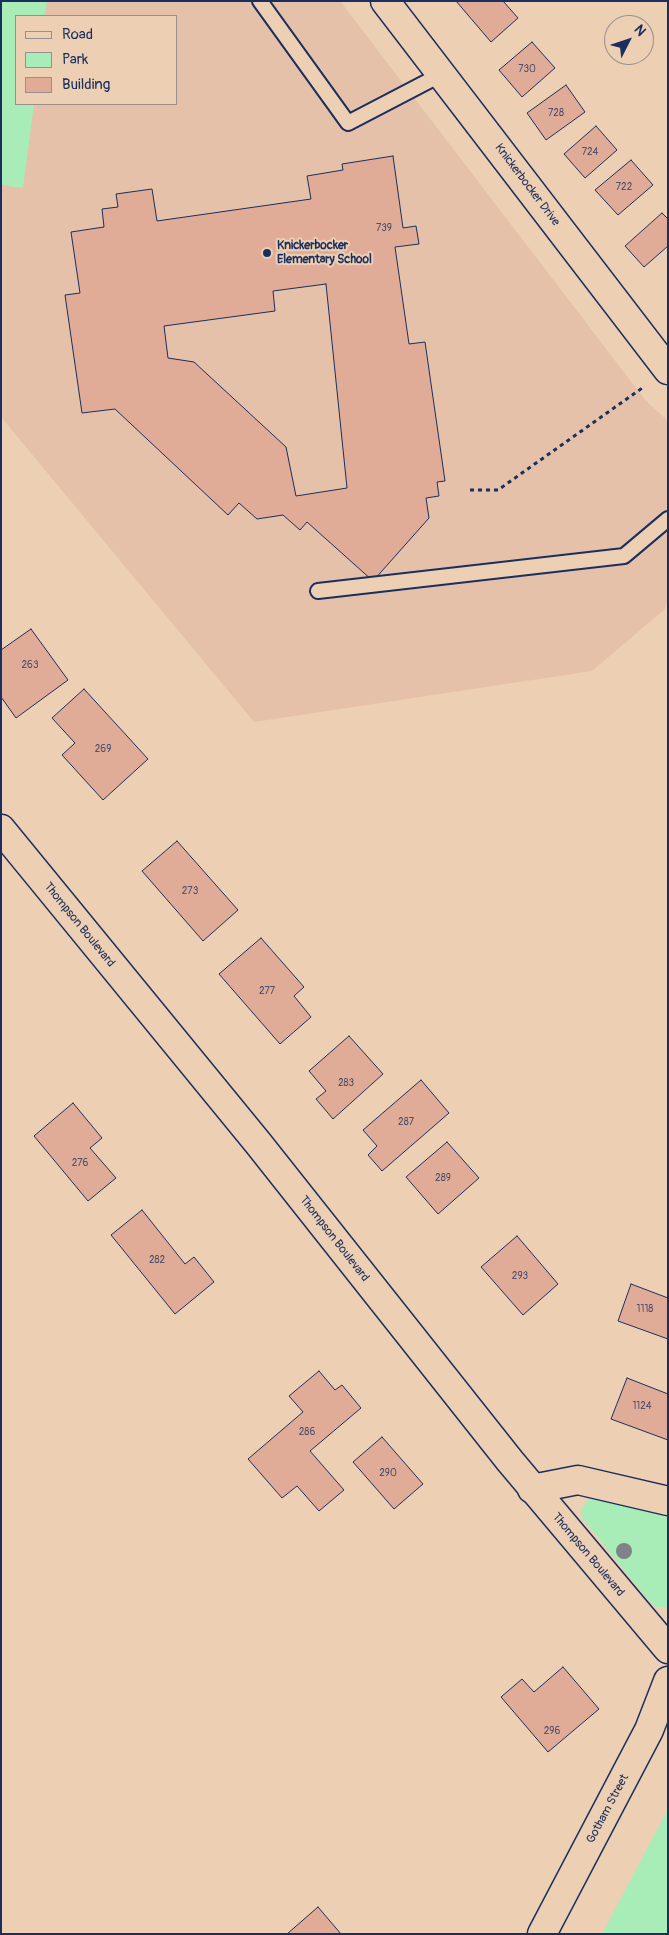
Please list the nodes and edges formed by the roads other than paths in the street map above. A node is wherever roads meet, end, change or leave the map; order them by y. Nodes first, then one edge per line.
1 (260, 1) edge
2 (385, 1) edge
3 (442, 74) junction
4 (668, 370) edge
5 (668, 519) edge
6 (318, 591) dead end
7 (4, 837) edge
8 (532, 1489) junction
9 (668, 1501) edge
10 (668, 1649) edge
11 (668, 1681) edge
12 (542, 1934) edge

1 - 3 lane
2 - 3 street, Knickerbocker Drive
3 - 4 street, Knickerbocker Drive
5 - 6 lane
7 - 8 street, Thompson Boulevard
8 - 9 street
8 - 10 street, Thompson Boulevard
11 - 12 street, Gotham Street

